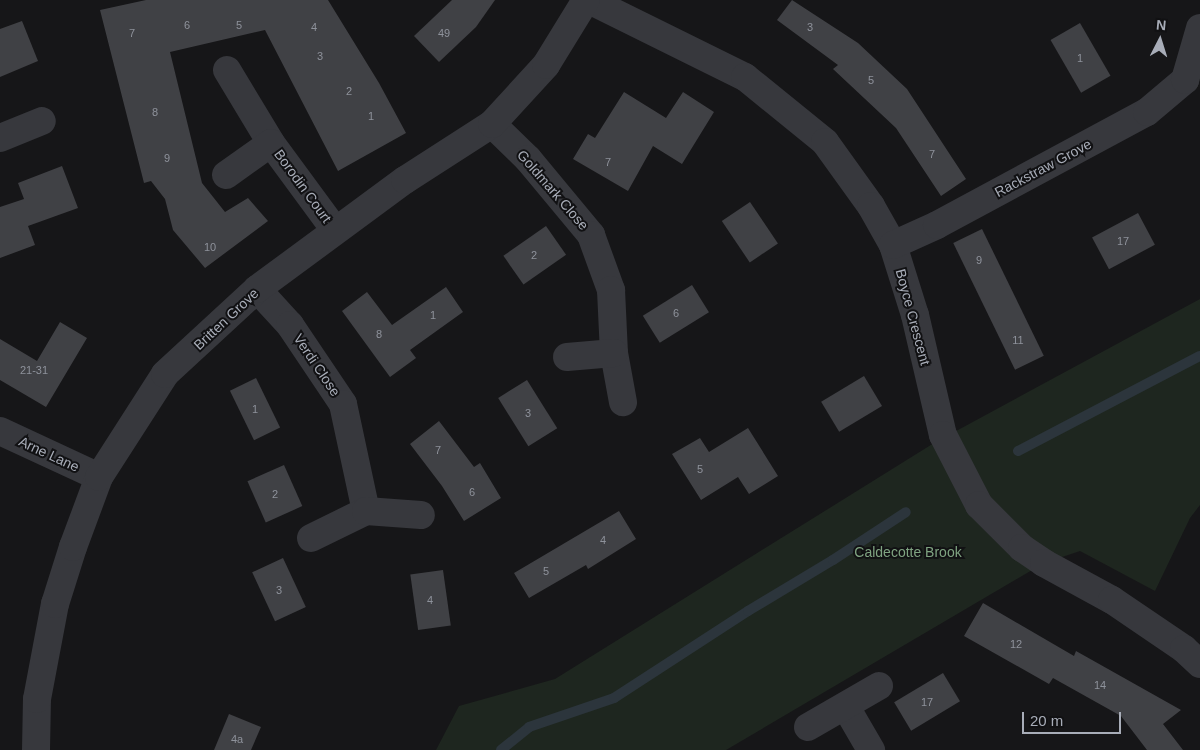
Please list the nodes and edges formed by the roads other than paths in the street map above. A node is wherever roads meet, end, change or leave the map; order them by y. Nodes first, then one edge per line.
1 (587, 0) edge
2 (1200, 28) edge
3 (227, 70) dead end
4 (1193, 85) edge
5 (42, 120) dead end
6 (492, 124) junction
7 (0, 138) edge
8 (272, 143) junction
9 (226, 175) dead end
10 (335, 230) junction
11 (893, 245) junction
12 (257, 289) junction
13 (614, 353) junction
14 (567, 357) dead end
15 (623, 402) dead end
16 (0, 431) edge
17 (99, 477) junction
18 (366, 511) junction
19 (421, 515) dead end
20 (311, 538) dead end
21 (1200, 664) edge
22 (879, 686) dead end
23 (846, 707) junction
24 (808, 727) dead end
25 (36, 750) edge
26 (871, 750) edge

1 - 6 street, Britten Grove
1 - 11 street, Boyce Crescent
2 - 4 street, Rackstraw Grove
3 - 8 street, Borodin Court
4 - 11 street, Rackstraw Grove
5 - 7 street
6 - 10 street, Britten Grove
6 - 13 street, Goldmark Close
8 - 9 street, Borodin Court
8 - 10 street, Borodin Court
10 - 12 street, Britten Grove
11 - 21 street, Boyce Crescent
12 - 17 street, Britten Grove
12 - 18 street, Verdi Close
13 - 14 street
13 - 15 street, Goldmark Close
16 - 17 street, Arne Lane
17 - 25 street, Britten Grove
18 - 19 street
18 - 20 street
22 - 23 street
23 - 24 street
23 - 26 street

